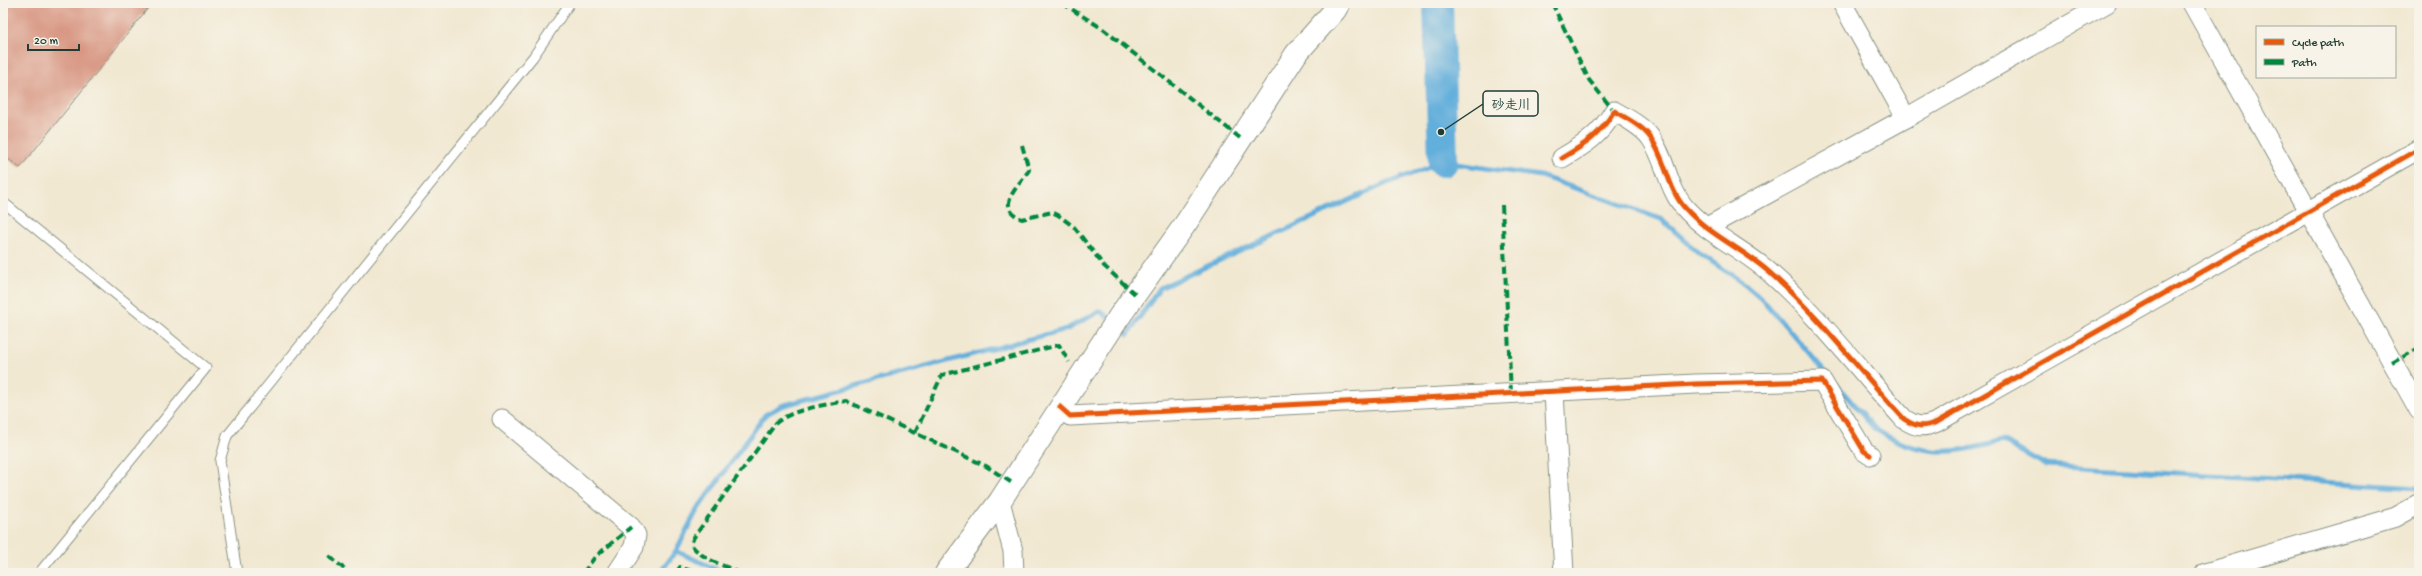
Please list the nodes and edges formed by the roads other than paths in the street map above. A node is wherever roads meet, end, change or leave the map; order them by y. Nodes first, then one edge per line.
1 (570, 3) edge
2 (1339, 3) edge
3 (1842, 3) edge
4 (2108, 3) edge
5 (2192, 3) edge
6 (1906, 118) junction
7 (2419, 149) edge
8 (1562, 158) dead end
9 (3, 202) edge
10 (2307, 212) junction
11 (1707, 227) junction
12 (1554, 392) junction
13 (1060, 407) junction
14 (2419, 410) edge
15 (502, 419) dead end
16 (1870, 455) dead end
17 (1000, 502) junction
18 (2419, 504) edge
19 (40, 573) edge
20 (237, 573) edge
21 (617, 573) edge
22 (946, 573) edge
23 (1014, 573) edge
24 (1564, 573) edge
25 (2205, 573) edge

1 - 20 lane
2 - 13 street
3 - 6 street
4 - 6 street
5 - 10 street
6 - 11 street
7 - 10 street
8 - 11 street
9 - 19 lane
10 - 11 street
10 - 14 street
12 - 13 street
12 - 16 street
12 - 24 street
13 - 17 street
15 - 21 street
17 - 22 street
17 - 23 street
18 - 25 street

